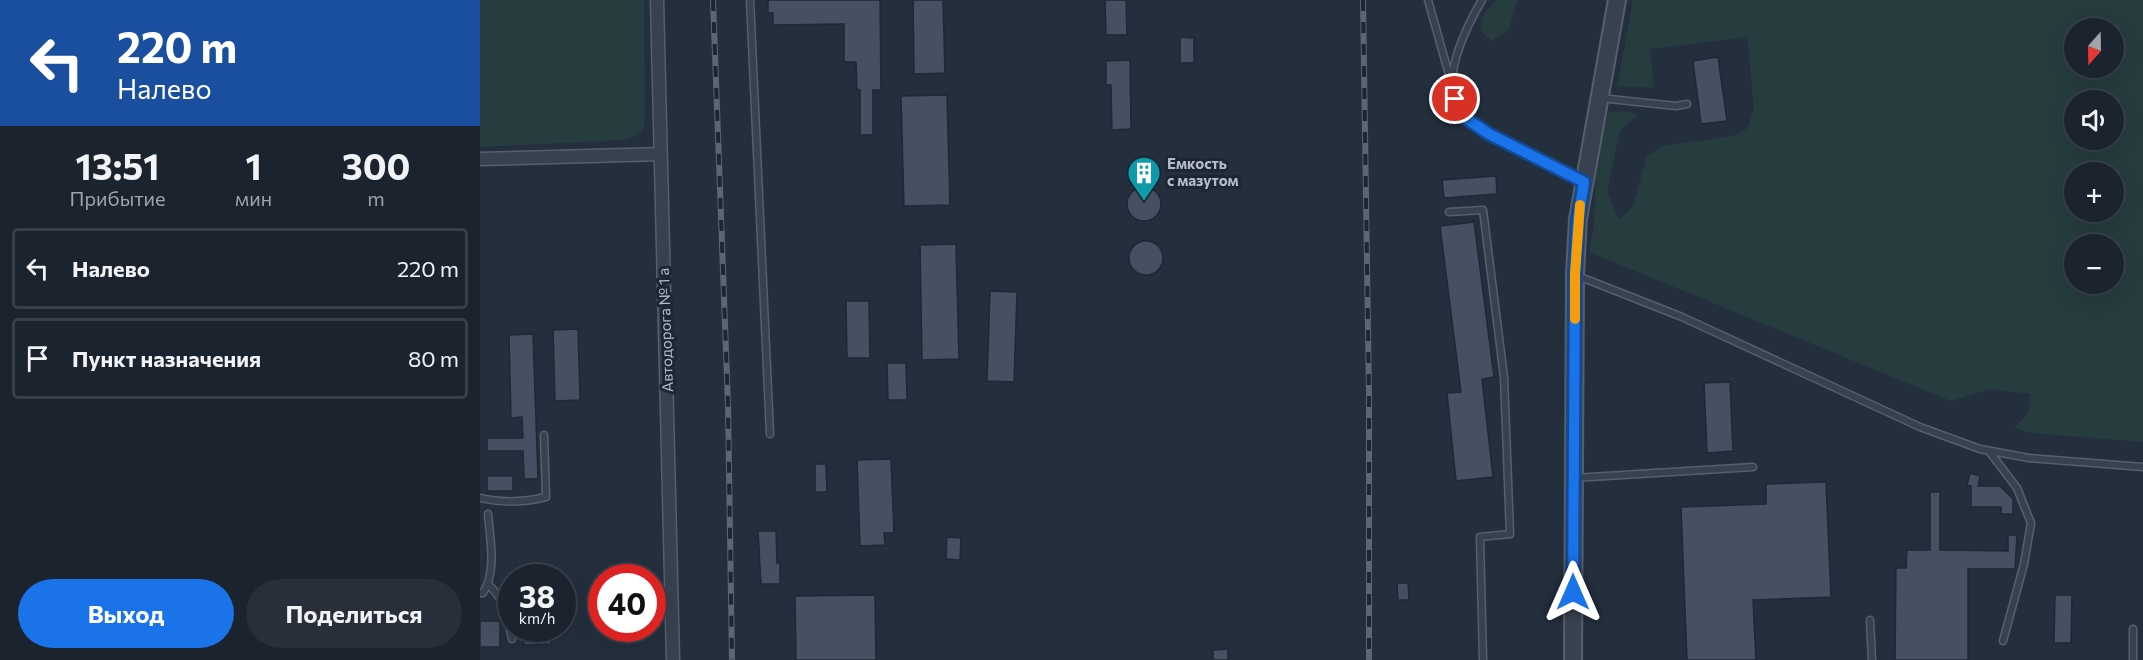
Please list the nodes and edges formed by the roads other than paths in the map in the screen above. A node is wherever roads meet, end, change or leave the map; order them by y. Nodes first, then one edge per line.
1 (657, 0) edge
2 (750, 0) edge
3 (1428, 0) edge
4 (1482, 0) edge
5 (1617, 0) edge
6 (1451, 86) junction
7 (1599, 98) junction
8 (1687, 104) dead end
9 (661, 154) junction
10 (480, 159) edge
11 (1584, 182) junction
12 (1449, 212) dead end
13 (1575, 274) junction
14 (770, 434) dead end
15 (544, 435) dead end
16 (1989, 451) junction
17 (1753, 467) dead end
18 (2143, 467) edge
19 (1574, 478) junction
20 (480, 498) edge
21 (488, 514) dead end
22 (488, 584) junction
23 (480, 594) edge
24 (498, 594) edge
25 (1870, 620) dead end
26 (2133, 629) dead end
27 (2003, 641) dead end
28 (674, 660) edge
29 (1483, 660) edge
30 (1573, 660) edge
31 (1872, 660) edge
32 (2133, 660) edge

1 - 9 street, Автодорога № 1 а
2 - 14 lane
3 - 6 lane
4 - 6 lane
5 - 7 street
6 - 11 lane
7 - 8 lane
7 - 11 street
9 - 10 street
9 - 28 street, Автодорога № 1 а
11 - 13 street
12 - 29 lane
13 - 16 lane
13 - 19 street
15 - 20 lane
16 - 18 lane
16 - 27 lane
17 - 19 lane
19 - 30 street
21 - 22 lane
22 - 23 lane
22 - 24 lane
25 - 31 lane
26 - 32 lane

